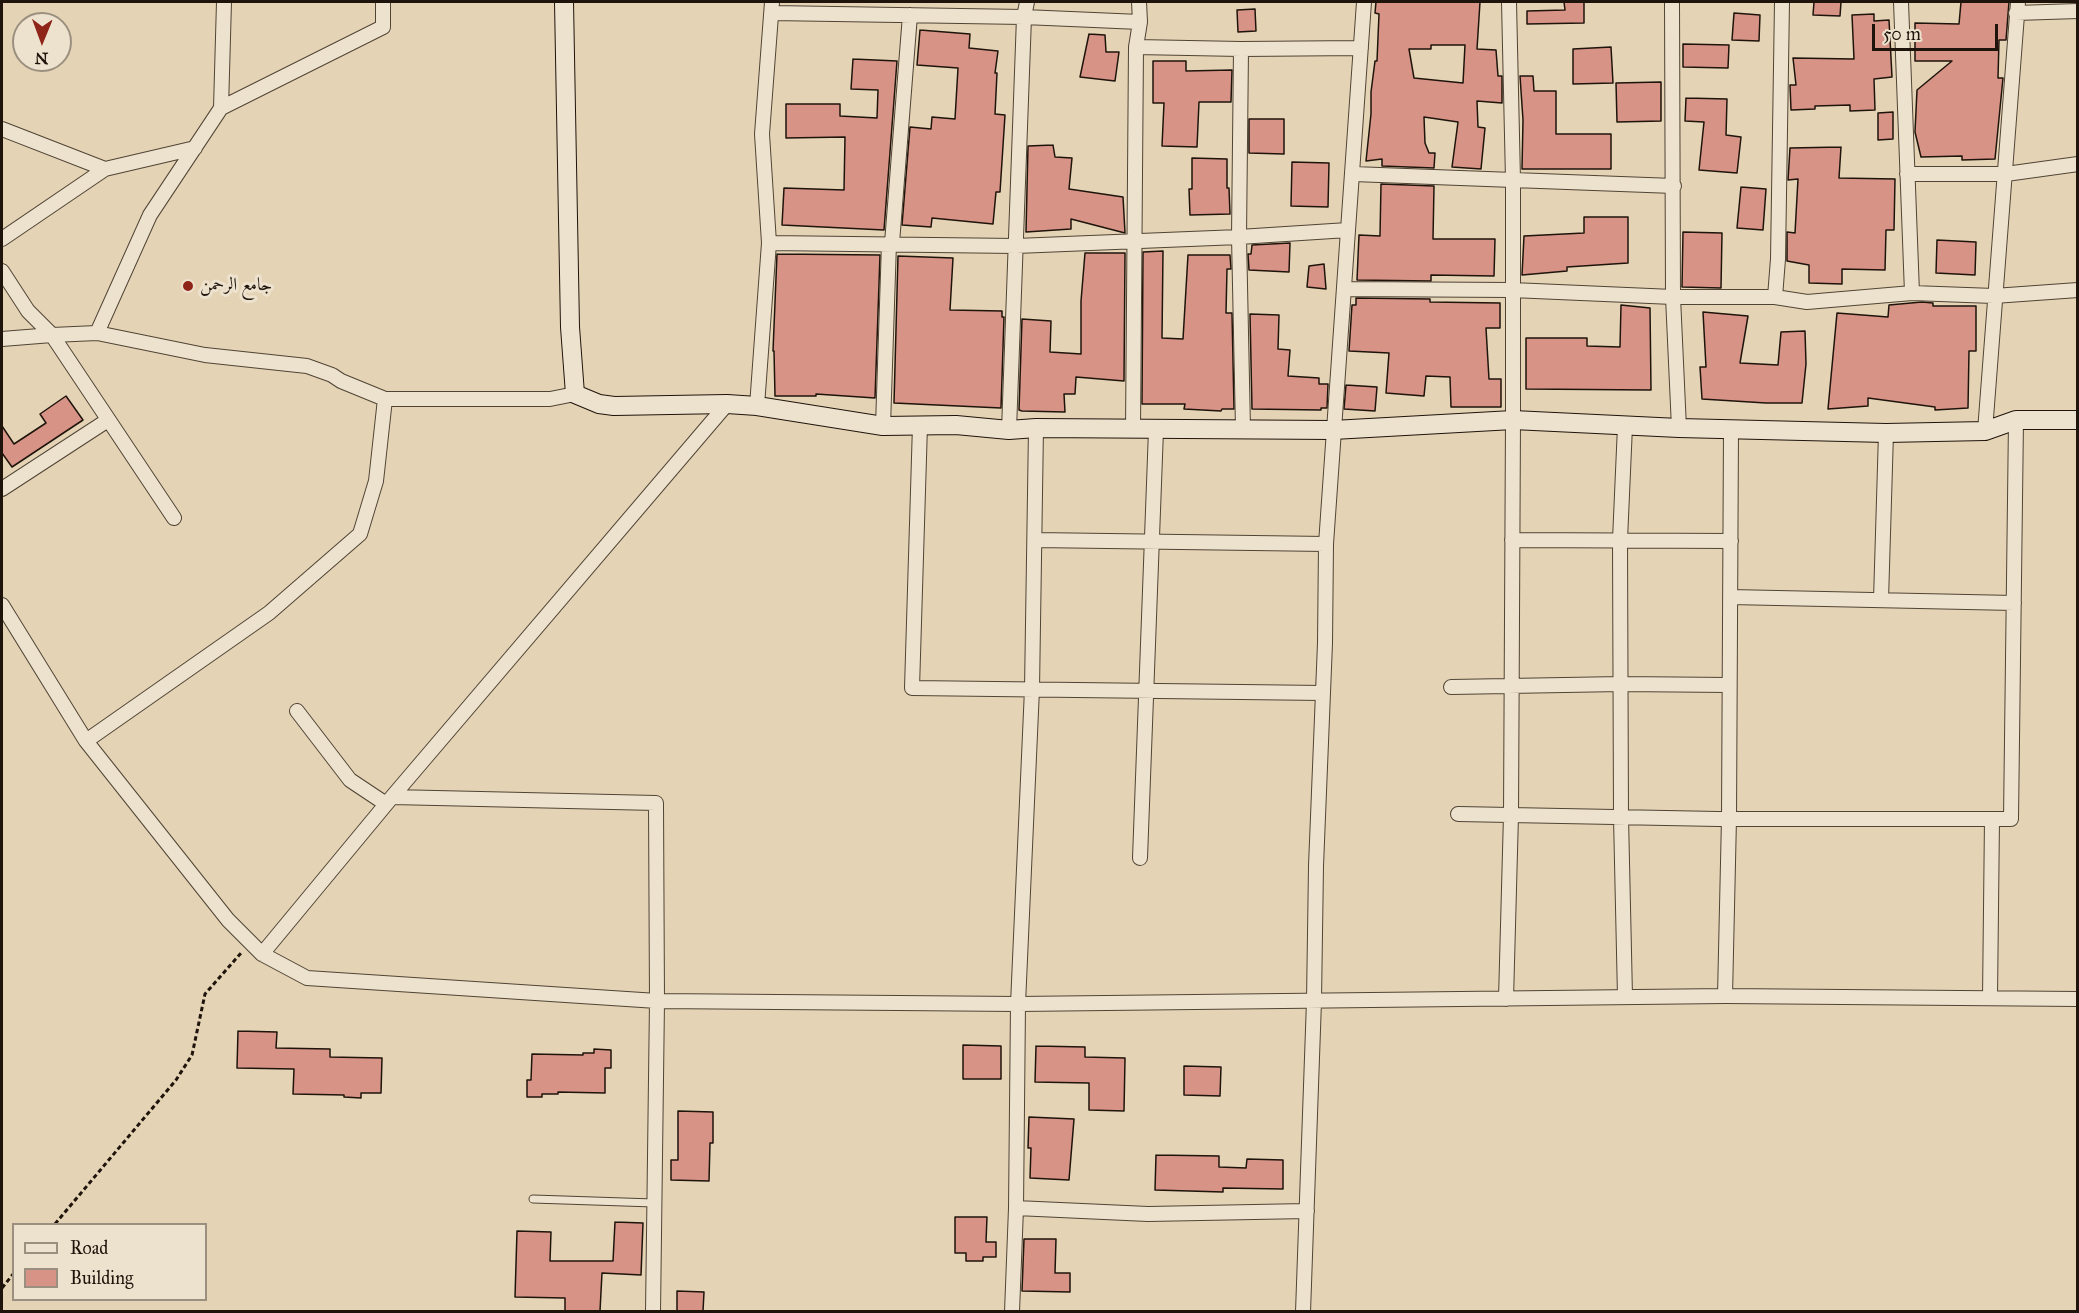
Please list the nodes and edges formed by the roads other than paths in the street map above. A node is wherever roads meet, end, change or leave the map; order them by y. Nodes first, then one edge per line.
1 (224, 2) edge
2 (383, 2) edge
3 (564, 2) edge
4 (1027, 2) edge
5 (1139, 2) edge
6 (1364, 2) edge
7 (1509, 2) edge
8 (1672, 2) edge
9 (1782, 2) edge
10 (1901, 2) edge
11 (772, 7) edge
12 (2017, 7) edge
13 (2078, 11) edge
14 (910, 15) junction
15 (1024, 17) junction
16 (1140, 22) junction
17 (1136, 47) junction
18 (1360, 48) junction
19 (1241, 49) junction
20 (221, 108) junction
21 (2, 129) edge
22 (195, 148) junction
23 (2078, 164) edge
24 (105, 169) junction
25 (1353, 174) junction
26 (1907, 174) junction
27 (2006, 174) junction
28 (1513, 180) junction
29 (1674, 186) junction
30 (1348, 230) junction
31 (1239, 237) junction
32 (2, 239) edge
33 (1134, 242) junction
34 (769, 243) junction
35 (890, 243) junction
36 (1016, 246) junction
37 (2, 270) edge
38 (1344, 289) junction
39 (1512, 290) junction
40 (2078, 290) edge
41 (1912, 293) junction
42 (1994, 296) junction
43 (1673, 297) junction
44 (1775, 297) junction
45 (97, 333) junction
46 (51, 334) junction
47 (2, 339) edge
48 (575, 394) junction
49 (385, 399) junction
50 (727, 404) junction
51 (757, 406) junction
52 (108, 420) junction
53 (1513, 420) junction
54 (2016, 420) junction
55 (2078, 420) edge
56 (920, 425) junction
57 (883, 426) junction
58 (1625, 426) junction
59 (1036, 428) junction
60 (1679, 428) junction
61 (1243, 429) junction
62 (1731, 429) junction
63 (1009, 430) junction
64 (1133, 430) junction
65 (1156, 430) junction
66 (1333, 430) junction
67 (1985, 431) junction
68 (1886, 433) junction
69 (2, 489) edge
70 (174, 518) dead end
71 (1035, 540) junction
72 (1512, 540) junction
73 (1620, 540) junction
74 (1152, 541) junction
75 (1731, 541) junction
76 (1326, 543) junction
77 (1730, 597) junction
78 (1881, 600) junction
79 (2014, 603) junction
80 (2, 605) edge
81 (1621, 684) junction
82 (1510, 686) junction
83 (1730, 686) junction
84 (1451, 687) dead end
85 (1032, 689) junction
86 (1148, 690) junction
87 (1323, 693) junction
88 (297, 711) dead end
89 (86, 741) junction
90 (389, 800) junction
91 (1458, 814) dead end
92 (1511, 815) junction
93 (1621, 817) junction
94 (1729, 818) junction
95 (1992, 819) junction
96 (1140, 858) dead end
97 (262, 954) junction
98 (1725, 996) junction
99 (1625, 997) junction
100 (1990, 998) junction
101 (1506, 999) junction
102 (2078, 999) edge
103 (657, 1001) junction
104 (1314, 1001) junction
105 (1018, 1004) junction
106 (533, 1199) dead end
107 (654, 1203) junction
108 (1016, 1208) junction
109 (1306, 1211) junction
110 (652, 1311) edge
111 (1011, 1311) edge
112 (1303, 1311) edge

1 - 20 street
2 - 20 street
3 - 48 street
4 - 15 street
5 - 16 street
6 - 18 street
7 - 28 street
8 - 29 street
9 - 44 street
10 - 26 street
11 - 14 street
11 - 34 street
12 - 13 street
12 - 27 street
14 - 15 street
14 - 35 street
15 - 16 street
15 - 36 street
16 - 17 street
17 - 19 street
17 - 33 street
18 - 19 street
18 - 25 street
19 - 31 street
20 - 22 street
21 - 24 street
22 - 24 street
22 - 45 street
23 - 27 street
24 - 32 street
25 - 28 street
25 - 30 street
26 - 27 street
26 - 41 street
27 - 42 street
28 - 29 street
28 - 39 street
29 - 43 street
30 - 31 street
30 - 38 street
31 - 33 street
31 - 61 street
33 - 36 street
33 - 64 street
34 - 35 street
34 - 51 street
35 - 36 street
35 - 57 street
36 - 63 street
37 - 46 street
38 - 39 street
38 - 66 street
39 - 43 street
39 - 53 street
40 - 42 street
41 - 42 street
41 - 44 street
42 - 67 street
43 - 44 street
43 - 60 street
45 - 46 street
45 - 49 street
46 - 47 street
46 - 52 street
48 - 49 street
48 - 50 street
49 - 89 street
50 - 51 street
50 - 90 street
51 - 57 street
52 - 69 street
52 - 70 street
53 - 58 street
53 - 66 street
53 - 72 street
54 - 55 street
54 - 67 street
54 - 79 street
56 - 57 street
56 - 63 street
56 - 85 street
58 - 60 street
58 - 73 street
59 - 63 street
59 - 64 street
59 - 71 street
60 - 62 street
61 - 65 street
61 - 66 street
62 - 68 street
62 - 75 street
64 - 65 street
65 - 74 street
66 - 76 street
67 - 68 street
68 - 78 street
71 - 74 street
71 - 85 street
72 - 73 street
72 - 82 street
73 - 75 street
73 - 81 street
74 - 76 street
74 - 86 street
75 - 77 street
76 - 87 street
77 - 78 street
77 - 83 street
78 - 79 street
79 - 95 street
80 - 89 street
81 - 82 street
81 - 83 street
81 - 93 street
82 - 84 street
82 - 92 street
83 - 94 street
85 - 86 street
85 - 105 street
86 - 87 street
86 - 96 street
87 - 104 street
88 - 90 street
89 - 97 street
90 - 97 street
90 - 103 street
91 - 92 street
92 - 93 street
92 - 101 street
93 - 94 street
93 - 99 street
94 - 95 street
94 - 98 street
95 - 100 street
97 - 103 street
98 - 99 street
98 - 100 street
99 - 101 street
100 - 102 street
101 - 104 street
103 - 105 street
103 - 107 street
104 - 105 street
104 - 109 street
105 - 108 street
106 - 107 lane
107 - 110 street
108 - 109 street
108 - 111 street
109 - 112 street

